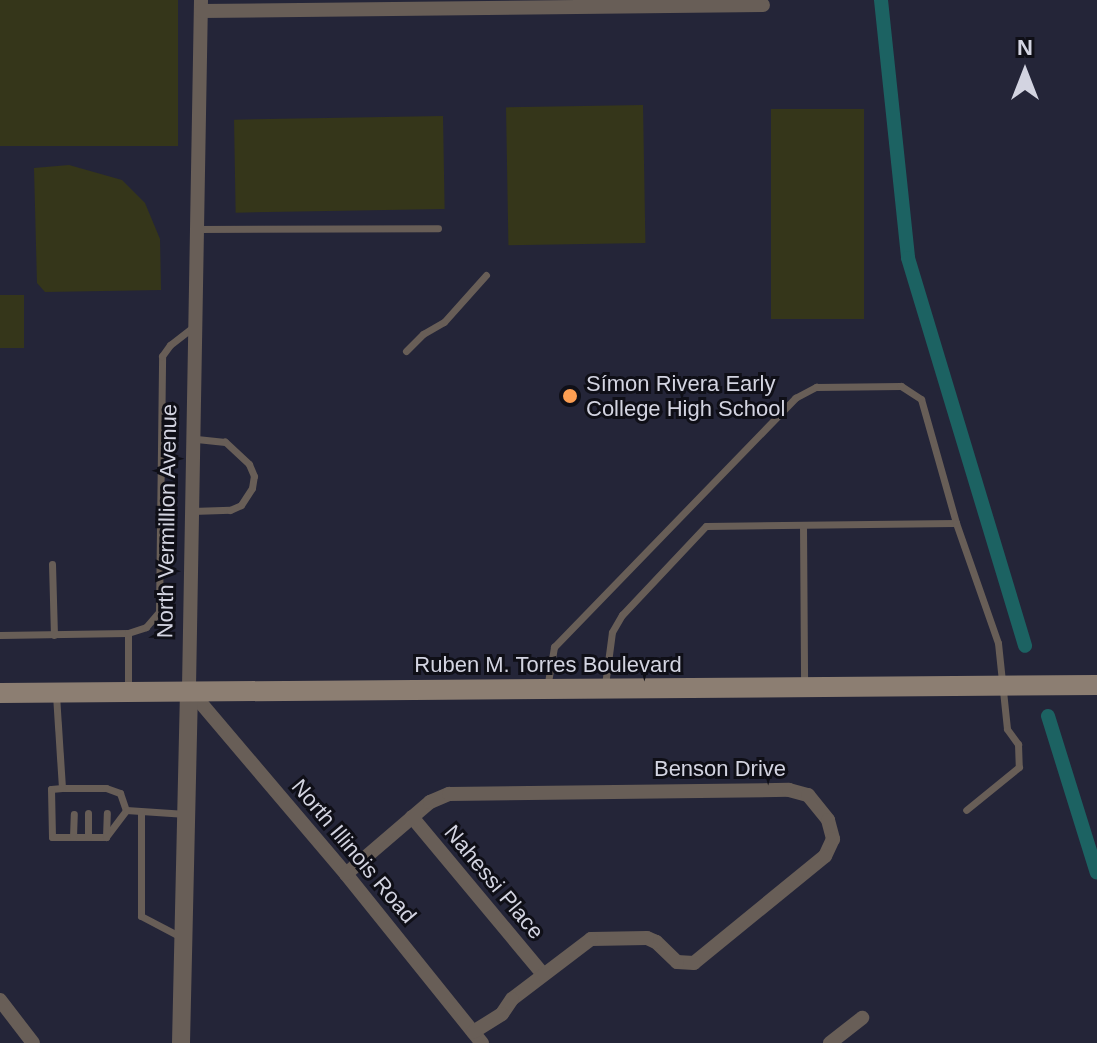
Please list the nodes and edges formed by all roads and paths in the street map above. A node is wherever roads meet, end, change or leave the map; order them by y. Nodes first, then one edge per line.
1 (763, 5) dead end
2 (201, 6) edge
3 (438, 228) dead end
4 (197, 229) junction
5 (486, 275) dead end
6 (194, 326) junction
7 (406, 351) dead end
8 (191, 439) junction
9 (190, 511) junction
10 (956, 523) junction
11 (803, 525) junction
12 (52, 564) dead end
13 (128, 633) junction
14 (0, 635) edge
15 (54, 635) junction
16 (1097, 685) edge
17 (1005, 686) junction
18 (804, 688) junction
19 (189, 689) junction
20 (546, 690) junction
21 (604, 690) junction
22 (128, 691) junction
23 (56, 692) junction
24 (0, 693) edge
25 (62, 788) junction
26 (126, 810) junction
27 (966, 810) dead end
28 (141, 812) junction
29 (88, 813) dead end
30 (107, 813) dead end
31 (74, 814) dead end
32 (186, 814) junction
33 (412, 817) junction
34 (73, 837) junction
35 (88, 837) junction
36 (106, 837) junction
37 (346, 874) junction
38 (185, 939) junction
39 (543, 974) junction
40 (0, 1000) edge
41 (5, 1012) edge
42 (862, 1018) dead end
43 (477, 1038) edge
44 (33, 1043) edge
45 (181, 1043) edge
46 (830, 1043) edge

1 - 2 street
2 - 4 street, North Vermillion Avenue
3 - 4 lane
4 - 6 street, North Vermillion Avenue
5 - 7 lane
6 - 8 street, North Vermillion Avenue
6 - 13 lane
8 - 9 street, North Vermillion Avenue
8 - 9 lane
9 - 19 street, North Vermillion Avenue
10 - 11 lane
10 - 17 lane
10 - 20 lane
11 - 18 lane
11 - 21 lane
12 - 15 lane
13 - 15 lane
13 - 22 lane
14 - 15 lane
16 - 17 main road, Ruben M. Torres Boulevard
17 - 18 main road, Ruben M. Torres Boulevard
17 - 27 lane
18 - 21 main road, Ruben M. Torres Boulevard
19 - 20 main road, Ruben M. Torres Boulevard
19 - 22 main road, Ruben M. Torres Boulevard
19 - 32 street, North Vermillion Avenue
19 - 37 street, North Illinois Road
20 - 21 main road, Ruben M. Torres Boulevard
22 - 23 main road, Ruben M. Torres Boulevard
23 - 24 main road, Ruben M. Torres Boulevard
23 - 25 lane
25 - 26 lane
25 - 34 lane
26 - 28 lane
26 - 36 lane
28 - 32 lane
28 - 38 lane
29 - 35 lane
30 - 36 lane
31 - 34 lane
32 - 38 street, North Vermillion Avenue
33 - 37 street, Benson Drive
33 - 39 street, Nahessi Place
33 - 39 street, Benson Drive
34 - 35 lane
35 - 36 lane
37 - 43 street, North Illinois Road
38 - 45 street, North Vermillion Avenue
39 - 43 street, Benson Drive
40 - 41 street
41 - 44 street
42 - 46 street

